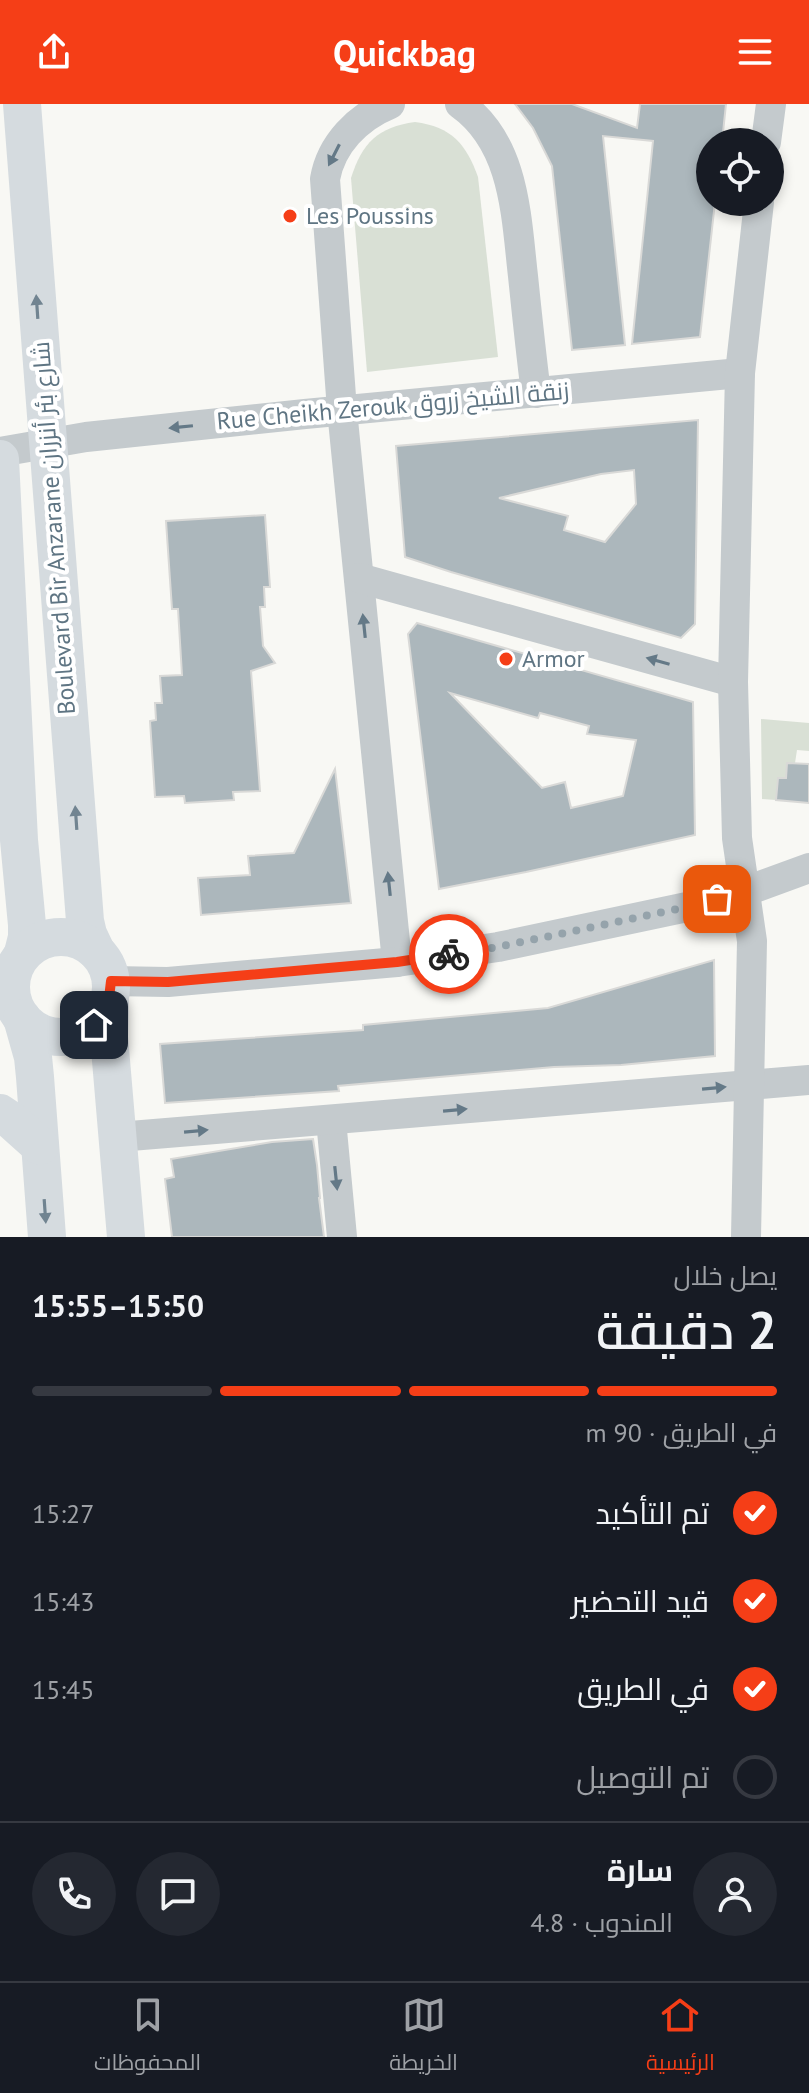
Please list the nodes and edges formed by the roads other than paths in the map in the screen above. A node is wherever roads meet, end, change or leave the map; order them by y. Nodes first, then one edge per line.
1 (22, 104) edge
2 (390, 104) edge
3 (460, 104) edge
4 (771, 104) edge
5 (768, 128) edge
6 (757, 216) edge
7 (740, 373) junction
8 (536, 393) junction
9 (342, 410) junction
10 (47, 443) junction
11 (0, 452) edge
12 (0, 459) edge
13 (359, 578) junction
14 (733, 682) junction
15 (809, 868) edge
16 (746, 891) junction
17 (23, 953) junction
18 (397, 962) junction
19 (106, 977) junction
20 (11, 1005) edge
21 (809, 1080) edge
22 (750, 1085) junction
23 (0, 1113) edge
24 (331, 1120) junction
25 (118, 1137) junction
26 (40, 1146) junction
27 (47, 1237) edge
28 (126, 1237) edge
29 (342, 1237) edge
30 (746, 1237) edge

10 -> 1 main road, Boulevard Bir Anzarane شارع بئر أنزران
2 -> 9 street
3 - 8 street
4 - 5 street
6 - 7 street
7 - 8 street, Rue Cheikh Zerouk زنقة الشيخ زروق
7 - 14 street
8 - 9 street, Rue Cheikh Zerouk زنقة الشيخ زروق
9 -> 10 street, Rue Cheikh Zerouk زنقة الشيخ زروق
9 - 13 street
10 - 11 street, Rue Cheikh Zerouk زنقة الشيخ زروق
19 -> 10 main road, Boulevard Bir Anzarane شارع بئر أنزران
12 - 17 main road, Boulevard Bir Anzarane شارع بئر أنزران
14 -> 13 street
18 -> 13 street
14 - 16 street
15 - 16 street
16 - 18 street
16 - 22 street
17 - 19 main road
17 - 20 main road
18 - 19 street
19 - 20 main road
19 - 25 main road, Boulevard Bir Anzarane شارع بئر أنزران
20 - 26 main road
21 - 22 street
24 -> 22 street
22 - 30 street
23 - 26 main road
25 -> 24 street
24 -> 29 street
25 - 28 main road, Boulevard Bir Anzarane شارع بئر أنزران
26 -> 27 main road

